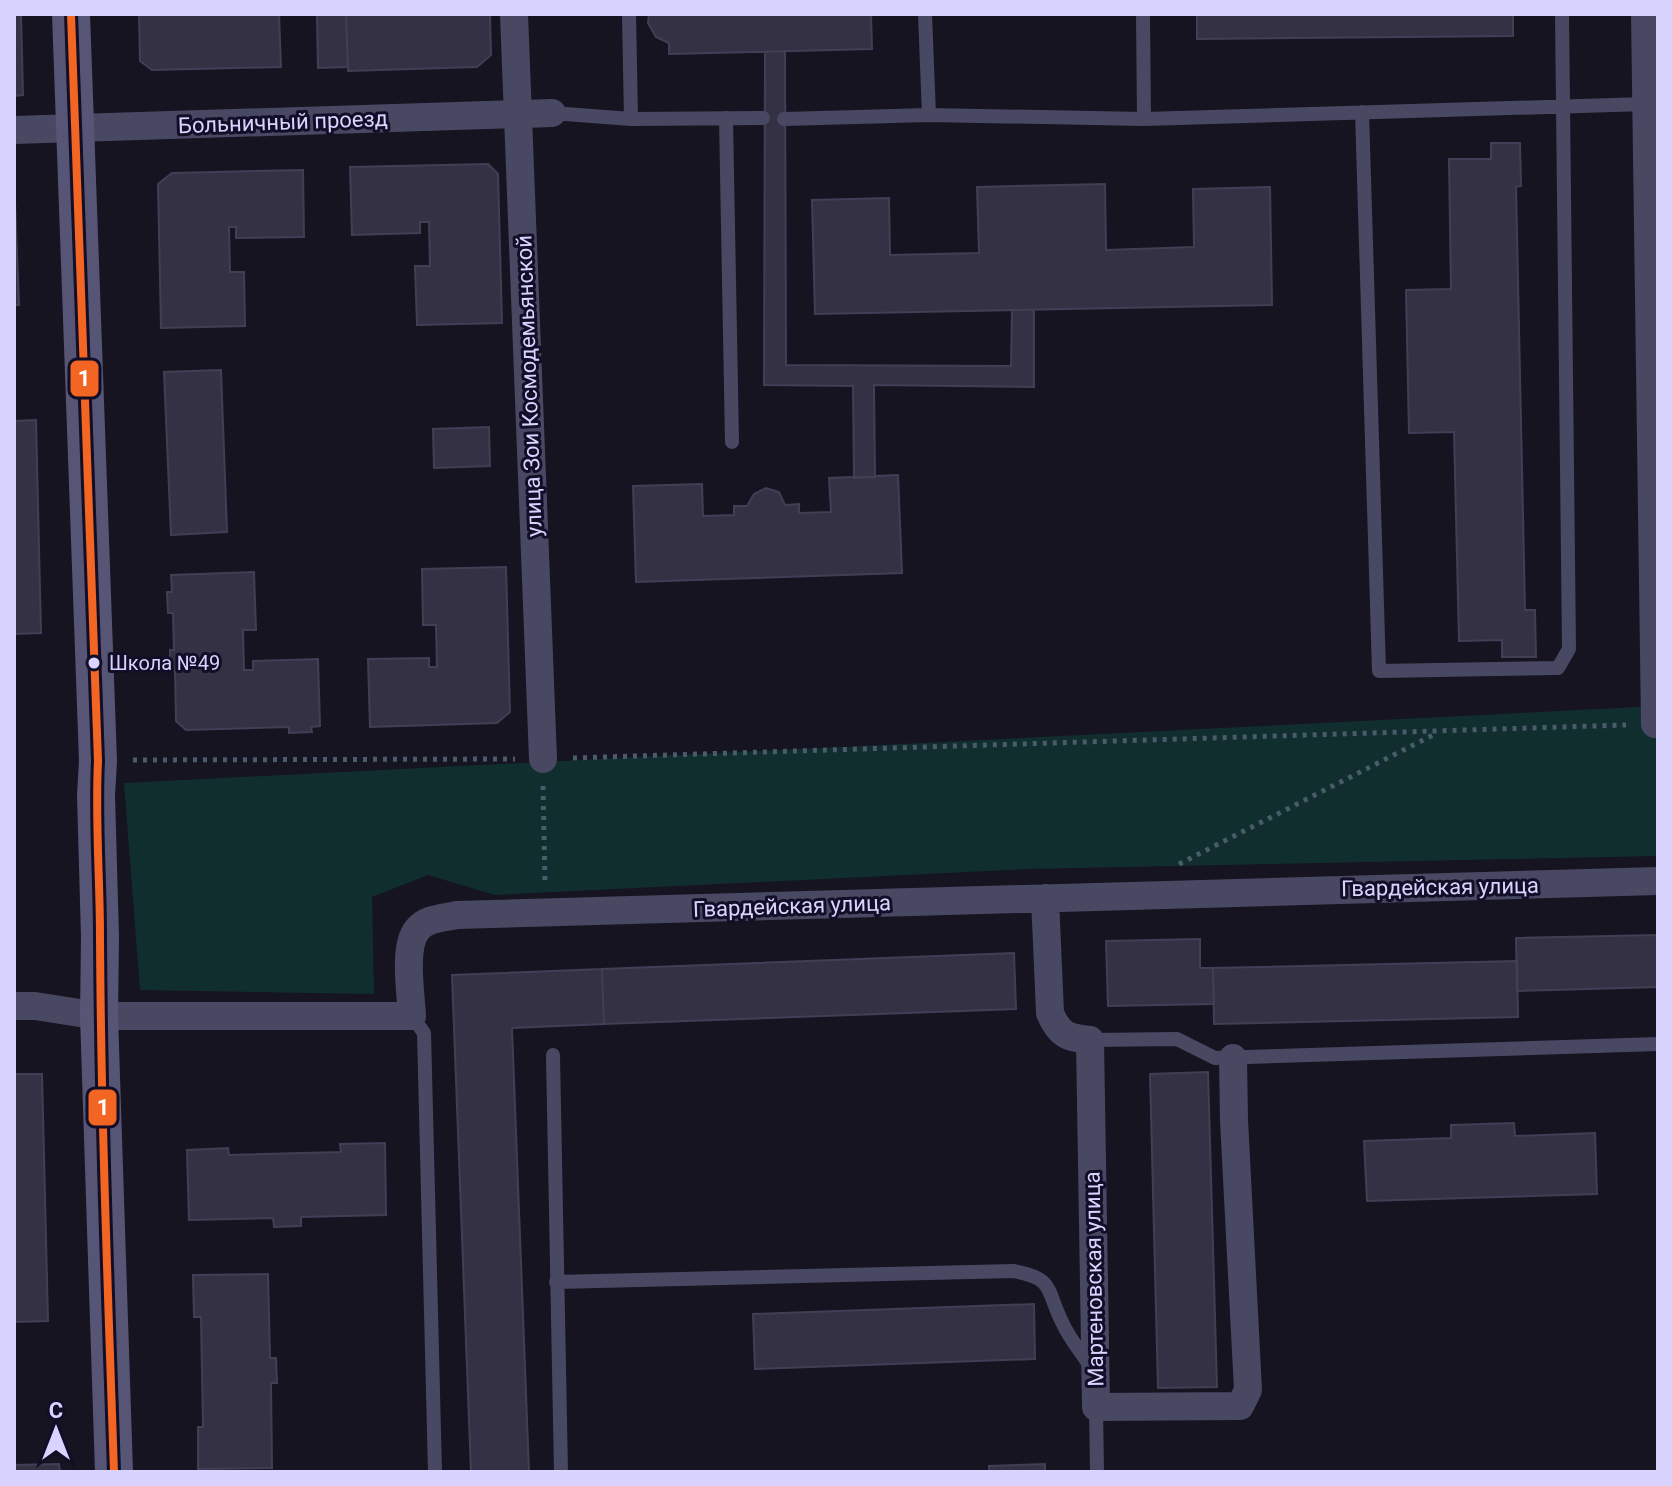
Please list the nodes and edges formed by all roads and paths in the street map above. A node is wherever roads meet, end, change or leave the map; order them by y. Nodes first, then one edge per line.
1 (71, 14) edge
2 (514, 14) edge
3 (629, 14) edge
4 (925, 14) edge
5 (1143, 14) edge
6 (1562, 14) edge
7 (1645, 14) edge
8 (1646, 104) junction
9 (1564, 106) junction
10 (1362, 112) junction
11 (552, 113) joint
12 (519, 115) junction
13 (929, 115) junction
14 (726, 118) junction
15 (763, 118) dead end
16 (631, 119) junction
17 (784, 119) dead end
18 (1144, 119) junction
19 (76, 129) junction
20 (14, 130) edge
21 (1654, 349) edge
22 (732, 442) dead end
23 (1655, 724) joint
24 (1442, 730) junction
25 (543, 759) junction
26 (98, 761) junction
27 (1174, 866) dead end
28 (1658, 881) edge
29 (1045, 898) junction
30 (545, 913) junction
31 (14, 1006) edge
32 (99, 1016) junction
33 (412, 1016) junction
34 (1090, 1040) junction
35 (1658, 1044) edge
36 (553, 1055) dead end
37 (1233, 1058) junction
38 (556, 1282) junction
39 (1095, 1375) junction
40 (1096, 1407) junction
41 (114, 1472) edge
42 (435, 1472) edge
43 (561, 1472) edge
44 (1097, 1472) edge

1 - 19 main road
2 - 12 street, улица Зои Космодемьянской
3 - 16 lane
4 - 13 lane
5 - 18 lane
6 - 9 lane
7 - 8 street
8 - 9 lane
8 - 21 street
9 - 10 lane
9 - 10 lane
10 - 18 lane
11 - 12 street, Больничный проезд
11 - 16 lane
12 - 19 street, Больничный проезд
12 - 25 street, улица Зои Космодемьянской
13 - 17 lane
13 - 18 lane
14 - 15 lane
14 - 16 lane
14 - 22 lane
19 - 20 street, Больничный проезд
19 - 26 main road
21 - 23 street
23 - 24 path
24 - 25 path
24 - 27 path
25 - 26 path
25 - 30 path
26 - 32 main road
28 - 29 street, Гвардейская улица
29 - 30 street, Гвардейская улица
29 - 34 street
30 - 33 street, Гвардейская улица
31 - 32 street
32 - 33 street
32 - 41 main road
33 - 42 lane
34 - 37 lane
34 - 39 street, Мартеновская улица
35 - 37 lane
36 - 38 lane
37 - 40 street, Мартеновская улица
38 - 39 lane
38 - 43 lane
39 - 40 street, Мартеновская улица
40 - 44 lane

